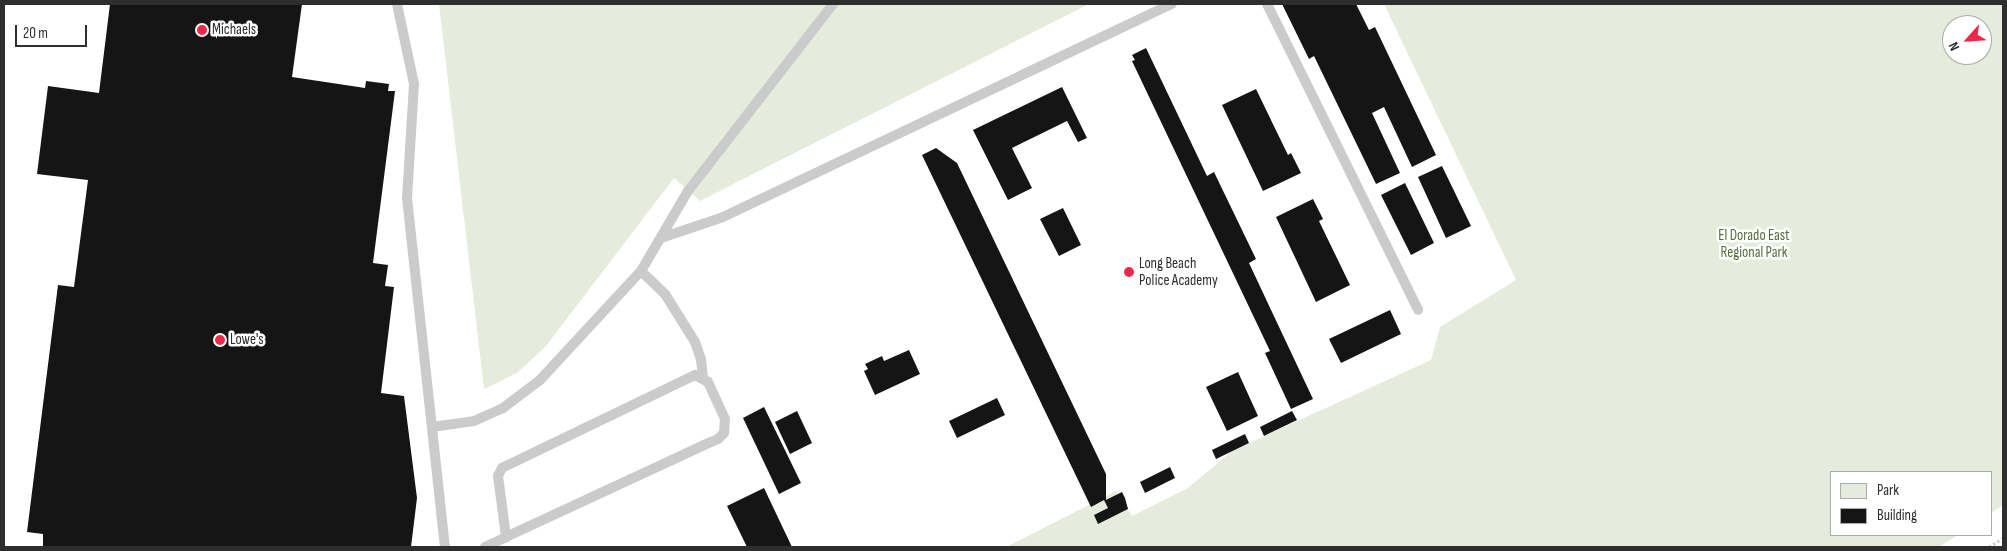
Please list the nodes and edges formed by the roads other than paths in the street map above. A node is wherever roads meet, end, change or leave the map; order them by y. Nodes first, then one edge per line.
1 (397, 4) edge
2 (833, 4) edge
3 (1172, 4) edge
4 (1267, 4) edge
5 (661, 238) junction
6 (641, 271) junction
7 (1418, 310) dead end
8 (703, 377) junction
9 (432, 427) junction
10 (506, 537) junction
11 (445, 547) edge
12 (485, 547) edge

1 - 9 lane
2 - 5 lane
3 - 5 lane
4 - 7 lane
5 - 6 lane
6 - 8 lane
6 - 9 lane
8 - 10 lane
8 - 10 lane
9 - 11 lane
10 - 12 lane

